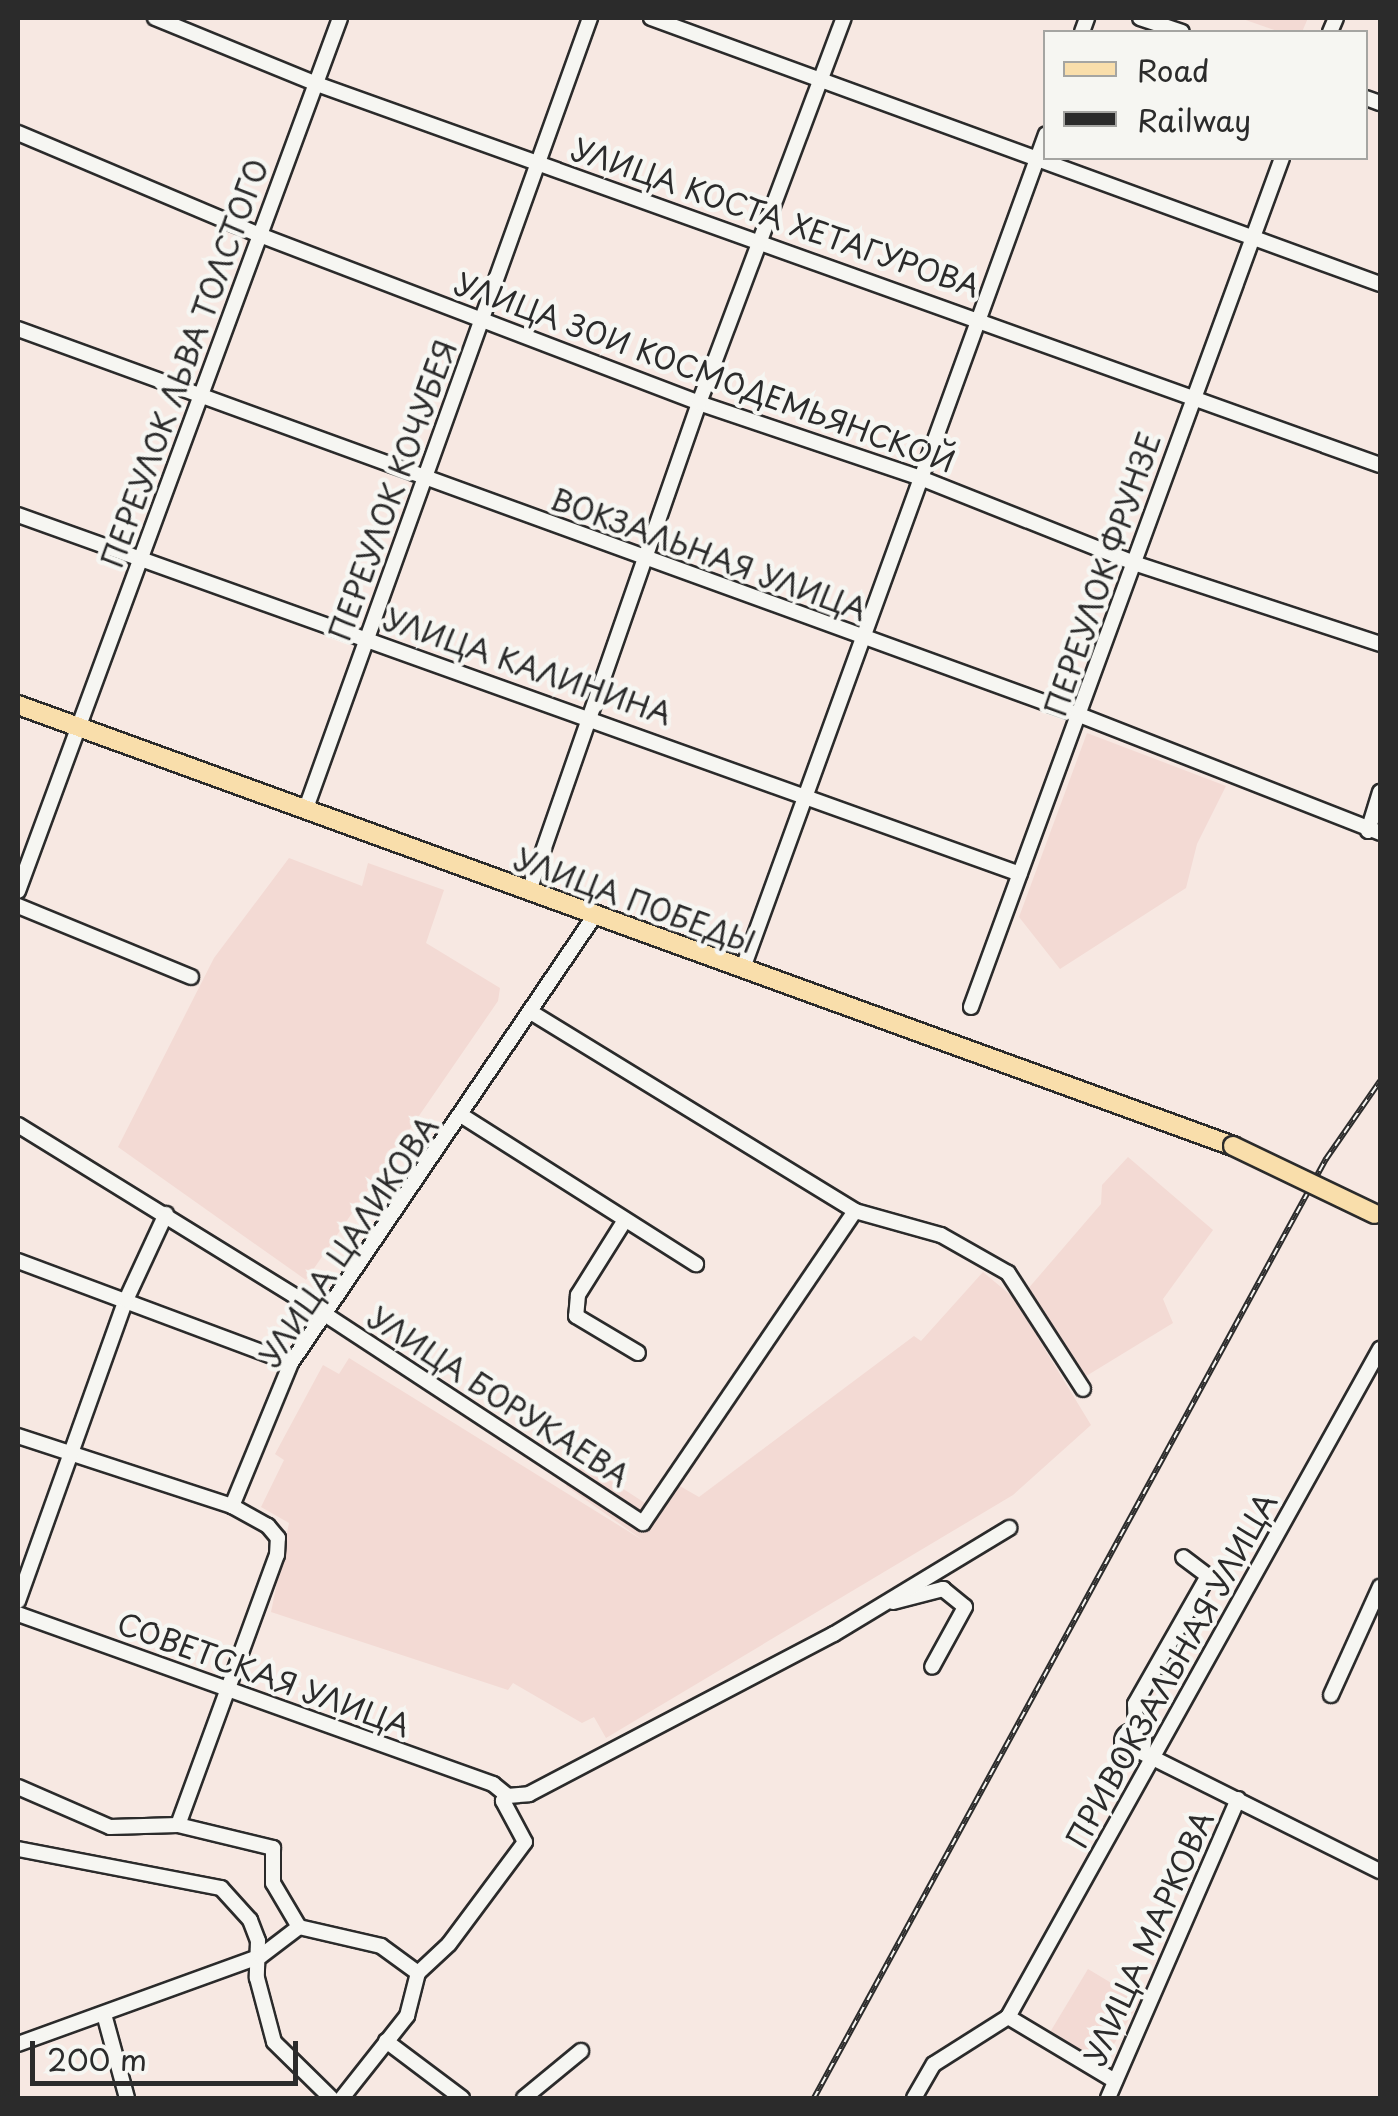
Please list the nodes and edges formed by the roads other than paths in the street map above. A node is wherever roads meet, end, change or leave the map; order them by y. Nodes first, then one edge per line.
1 (156, 18) edge
2 (340, 18) edge
3 (590, 18) edge
4 (651, 18) edge
5 (844, 18) edge
6 (1140, 18) edge
7 (1176, 30) edge
8 (821, 78) junction
9 (314, 83) junction
10 (18, 133) edge
11 (1043, 142) edge
12 (1036, 160) junction
13 (1281, 160) edge
14 (536, 162) junction
15 (258, 234) junction
16 (759, 239) junction
17 (1253, 239) junction
18 (1380, 284) edge
19 (981, 318) junction
20 (482, 320) junction
21 (18, 329) edge
22 (199, 394) junction
23 (1192, 398) junction
24 (700, 403) junction
25 (1380, 466) edge
26 (425, 478) junction
27 (923, 479) junction
28 (18, 515) edge
29 (145, 557) junction
30 (644, 562) junction
31 (1136, 564) junction
32 (865, 639) junction
33 (369, 640) junction
34 (1380, 644) edge
35 (18, 704) edge
36 (590, 716) junction
37 (1082, 716) junction
38 (80, 726) junction
39 (1380, 792) edge
40 (807, 793) junction
41 (305, 811) junction
42 (1374, 832) edge
43 (1020, 874) junction
44 (18, 891) edge
45 (529, 891) junction
46 (18, 906) edge
47 (595, 916) junction
48 (743, 968) junction
49 (191, 977) dead end
50 (970, 1007) dead end
51 (534, 1014) junction
52 (464, 1117) junction
53 (18, 1125) edge
54 (855, 1212) junction
55 (166, 1214) junction
56 (1378, 1215) edge
57 (625, 1220) junction
58 (18, 1262) edge
59 (696, 1264) dead end
60 (126, 1300) junction
61 (326, 1315) junction
62 (1380, 1349) edge
63 (638, 1352) dead end
64 (292, 1363) junction
65 (1083, 1388) dead end
66 (18, 1436) edge
67 (69, 1454) junction
68 (232, 1506) junction
69 (1009, 1528) dead end
70 (1183, 1557) dead end
71 (1380, 1587) edge
72 (18, 1602) edge
73 (879, 1606) junction
74 (18, 1614) edge
75 (932, 1667) dead end
76 (231, 1694) junction
77 (1332, 1695) dead end
78 (1156, 1756) junction
79 (18, 1787) edge
80 (508, 1796) junction
81 (1238, 1800) junction
82 (178, 1824) junction
83 (18, 1850) edge
84 (1380, 1871) edge
85 (299, 1927) junction
86 (261, 1956) junction
87 (418, 1973) junction
88 (104, 2014) junction
89 (1008, 2017) junction
90 (386, 2041) junction
91 (18, 2044) edge
92 (581, 2051) dead end
93 (1115, 2081) junction
94 (128, 2098) edge
95 (331, 2098) edge
96 (342, 2098) edge
97 (462, 2098) edge
98 (524, 2098) edge
99 (914, 2098) edge
100 (1108, 2098) edge

1 - 9 street, УЛИЦА КОСТА ХЕТАГУРОВА
2 - 9 street, ПЕРЕУЛОК ЛЬВА ТОЛСТОГО
3 - 14 street, ПЕРЕУЛОК КОЧУБЕЯ
4 - 8 street
5 - 8 street
6 - 7 street
8 - 12 street
8 - 16 street
9 - 14 street, УЛИЦА КОСТА ХЕТАГУРОВА
9 - 15 street, ПЕРЕУЛОК ЛЬВА ТОЛСТОГО
10 - 15 street, УЛИЦА ЗОИ КОСМОДЕМЬЯНСКОЙ
11 - 12 street
12 - 17 street
12 - 19 street
13 - 17 street, ПЕРЕУЛОК ФРУНЗЕ
14 - 16 street, УЛИЦА КОСТА ХЕТАГУРОВА
14 - 20 street, ПЕРЕУЛОК КОЧУБЕЯ
15 - 20 street, УЛИЦА ЗОИ КОСМОДЕМЬЯНСКОЙ
15 - 22 street, ПЕРЕУЛОК ЛЬВА ТОЛСТОГО
16 - 19 street, УЛИЦА КОСТА ХЕТАГУРОВА
16 - 24 street
17 - 18 street
17 - 23 street, ПЕРЕУЛОК ФРУНЗЕ
19 - 23 street, УЛИЦА КОСТА ХЕТАГУРОВА
19 - 27 street
20 - 24 street, УЛИЦА ЗОИ КОСМОДЕМЬЯНСКОЙ
20 - 26 street, ПЕРЕУЛОК КОЧУБЕЯ
21 - 22 street, ВОКЗАЛЬНАЯ УЛИЦА
22 - 26 street, ВОКЗАЛЬНАЯ УЛИЦА
22 - 29 street, ПЕРЕУЛОК ЛЬВА ТОЛСТОГО
23 - 25 street, УЛИЦА КОСТА ХЕТАГУРОВА
23 - 31 street, ПЕРЕУЛОК ФРУНЗЕ
24 - 27 street, УЛИЦА ЗОИ КОСМОДЕМЬЯНСКОЙ
24 - 30 street
26 - 30 street, ВОКЗАЛЬНАЯ УЛИЦА
26 - 33 street, ПЕРЕУЛОК КОЧУБЕЯ
27 - 31 street, УЛИЦА ЗОИ КОСМОДЕМЬЯНСКОЙ
27 - 32 street
28 - 29 street, УЛИЦА КАЛИНИНА
29 - 33 street, УЛИЦА КАЛИНИНА
29 - 38 street, ПЕРЕУЛОК ЛЬВА ТОЛСТОГО
30 - 32 street, ВОКЗАЛЬНАЯ УЛИЦА
30 - 36 street
31 - 34 street, УЛИЦА ЗОИ КОСМОДЕМЬЯНСКОЙ
31 - 37 street, ПЕРЕУЛОК ФРУНЗЕ
32 - 37 street, ВОКЗАЛЬНАЯ УЛИЦА
32 - 40 street
33 - 36 street, УЛИЦА КАЛИНИНА
33 - 41 street, ПЕРЕУЛОК КОЧУБЕЯ
35 - 38 main road, УЛИЦА ПОБЕДЫ
36 - 40 street, УЛИЦА КАЛИНИНА
36 - 45 street
37 - 42 street, ВОКЗАЛЬНАЯ УЛИЦА
37 - 43 street, ПЕРЕУЛОК ФРУНЗЕ
38 - 41 main road, УЛИЦА ПОБЕДЫ
38 - 44 street, ПЕРЕУЛОК ЛЬВА ТОЛСТОГО
39 - 42 street
40 - 43 street, УЛИЦА КАЛИНИНА
40 - 48 street
41 - 45 main road, УЛИЦА ПОБЕДЫ
43 - 50 street, ПЕРЕУЛОК ФРУНЗЕ
45 - 47 main road, УЛИЦА ПОБЕДЫ
46 - 49 street
47 - 48 main road, УЛИЦА ПОБЕДЫ
47 - 51 street, УЛИЦА ЦАЛИКОВА
48 - 56 main road, УЛИЦА ПОБЕДЫ, bridge
51 - 52 street, УЛИЦА ЦАЛИКОВА
51 - 54 street
52 - 57 street
52 - 61 street, УЛИЦА ЦАЛИКОВА
53 - 55 street, УЛИЦА БОРУКАЕВА
54 - 61 street, УЛИЦА БОРУКАЕВА
54 - 65 street
55 - 60 street
55 - 61 street, УЛИЦА БОРУКАЕВА
57 - 59 street
57 - 63 street
58 - 60 street
60 - 64 street
60 - 67 street
61 - 64 street, УЛИЦА ЦАЛИКОВА
62 - 78 street, ПРИВОКЗАЛЬНАЯ УЛИЦА
64 - 68 street, УЛИЦА ЦАЛИКОВА
66 - 67 street
67 - 68 street
67 - 72 street
68 - 76 street
69 - 73 street
70 - 78 street
71 - 77 street
73 - 75 street
73 - 80 street
74 - 76 street, СОВЕТСКАЯ УЛИЦА
76 - 80 street, СОВЕТСКАЯ УЛИЦА
76 - 82 street
78 - 81 street
78 - 89 street, ПРИВОКЗАЛЬНАЯ УЛИЦА
79 - 82 street
80 - 87 street
81 - 84 street
81 - 93 street, УЛИЦА МАРКОВА
82 - 85 street
83 - 86 street
85 - 86 street
85 - 87 street
86 - 88 street
86 - 95 street
87 - 90 street
88 - 91 street
88 - 94 street
89 - 93 street
89 - 99 street, ПРИВОКЗАЛЬНАЯ УЛИЦА
90 - 96 street
90 - 97 street
92 - 98 street
93 - 100 street, УЛИЦА МАРКОВА

